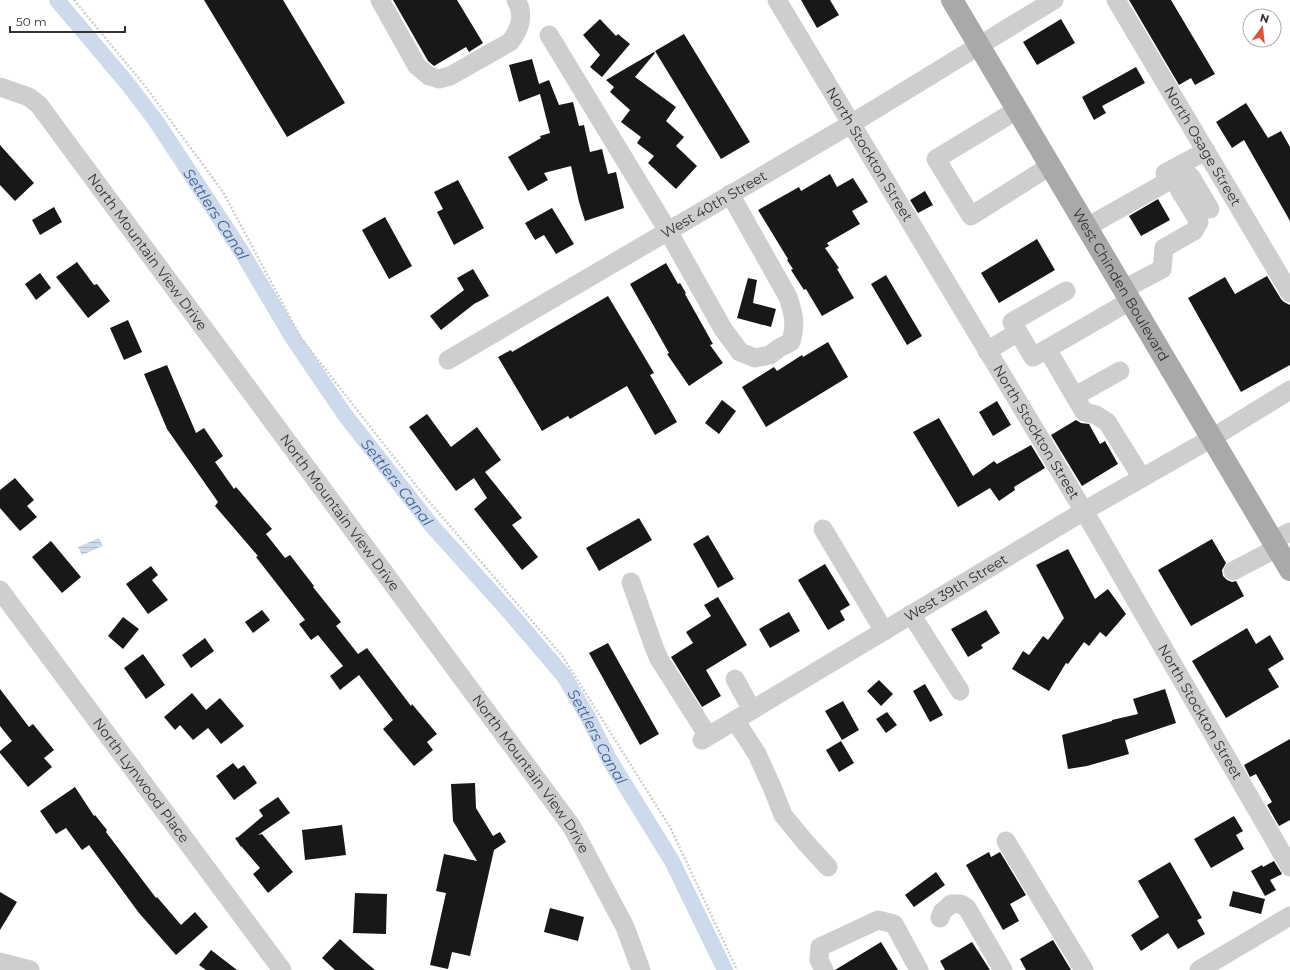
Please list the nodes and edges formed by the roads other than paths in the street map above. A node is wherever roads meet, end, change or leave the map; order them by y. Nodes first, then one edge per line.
1 (380, 0) edge
2 (516, 0) edge
3 (777, 0) edge
4 (952, 0) edge
5 (1054, 0) edge
6 (1116, 0) edge
7 (549, 35) dead end
8 (979, 46) junction
9 (0, 86) edge
10 (1017, 110) junction
11 (851, 124) junction
12 (1206, 151) junction
13 (1050, 166) junction
14 (1179, 189) dead end
15 (730, 194) junction
16 (1233, 196) junction
17 (1203, 213) junction
18 (1085, 223) junction
19 (668, 231) junction
20 (1066, 291) dead end
21 (1290, 293) edge
22 (1127, 295) junction
23 (1018, 332) junction
24 (1047, 349) junction
25 (987, 351) junction
26 (448, 360) dead end
27 (1120, 371) dead end
28 (1290, 390) edge
29 (1075, 396) junction
30 (1212, 438) junction
31 (1142, 478) junction
32 (1084, 511) junction
33 (823, 529) dead end
34 (1280, 540) edge
35 (1290, 570) edge
36 (1232, 572) dead end
37 (631, 582) dead end
38 (0, 590) edge
39 (911, 614) junction
40 (884, 631) junction
41 (735, 679) dead end
42 (960, 691) dead end
43 (752, 710) junction
44 (735, 720) junction
45 (1006, 841) dead end
46 (828, 867) dead end
47 (1290, 867) edge
48 (1290, 916) edge
49 (940, 918) dead end
50 (0, 962) edge
51 (30, 970) edge
52 (282, 970) edge
53 (641, 970) edge
54 (824, 970) edge
55 (919, 970) edge
56 (1003, 970) edge
57 (1084, 970) edge
58 (1199, 970) edge

1 - 2 street
3 - 11 street, North Stockton Street
4 - 8 main road, West Chinden Boulevard
5 - 8 street, West 40th Street
6 - 12 street, North Osage Street
7 - 19 street
8 - 10 main road, West Chinden Boulevard
8 - 11 street, West 40th Street
9 - 53 street, North Mountain View Drive
10 - 13 main road, West Chinden Boulevard
10 - 13 street
11 - 15 street, West 40th Street
11 - 25 street, North Stockton Street
12 - 16 street, North Osage Street
12 - 18 street
13 - 18 main road, West Chinden Boulevard
14 - 17 street
15 - 19 street, West 40th Street
15 - 19 street
16 - 17 street
16 - 21 street, North Osage Street
17 - 18 street
17 - 22 street
18 - 22 main road, West Chinden Boulevard
19 - 26 street, West 40th Street
20 - 23 street
22 - 24 street
22 - 30 main road, West Chinden Boulevard
23 - 24 street
23 - 25 street
24 - 29 street
25 - 32 street, North Stockton Street
27 - 29 street
28 - 30 street, West 39th Street
29 - 31 street
30 - 31 street, West 39th Street
30 - 34 main road, West Chinden Boulevard
31 - 32 street, West 39th Street
32 - 39 street, West 39th Street
32 - 47 street, North Stockton Street
33 - 40 street
34 - 35 main road, West Chinden Boulevard
34 - 36 street
37 - 44 street, West 39th Street
38 - 52 street, North Lynwood Place
39 - 40 street, West 39th Street
39 - 42 street
40 - 43 street, West 39th Street
41 - 43 street
43 - 44 street, West 39th Street
44 - 46 street
45 - 57 street
48 - 58 street
49 - 56 street
50 - 51 street
54 - 55 street

